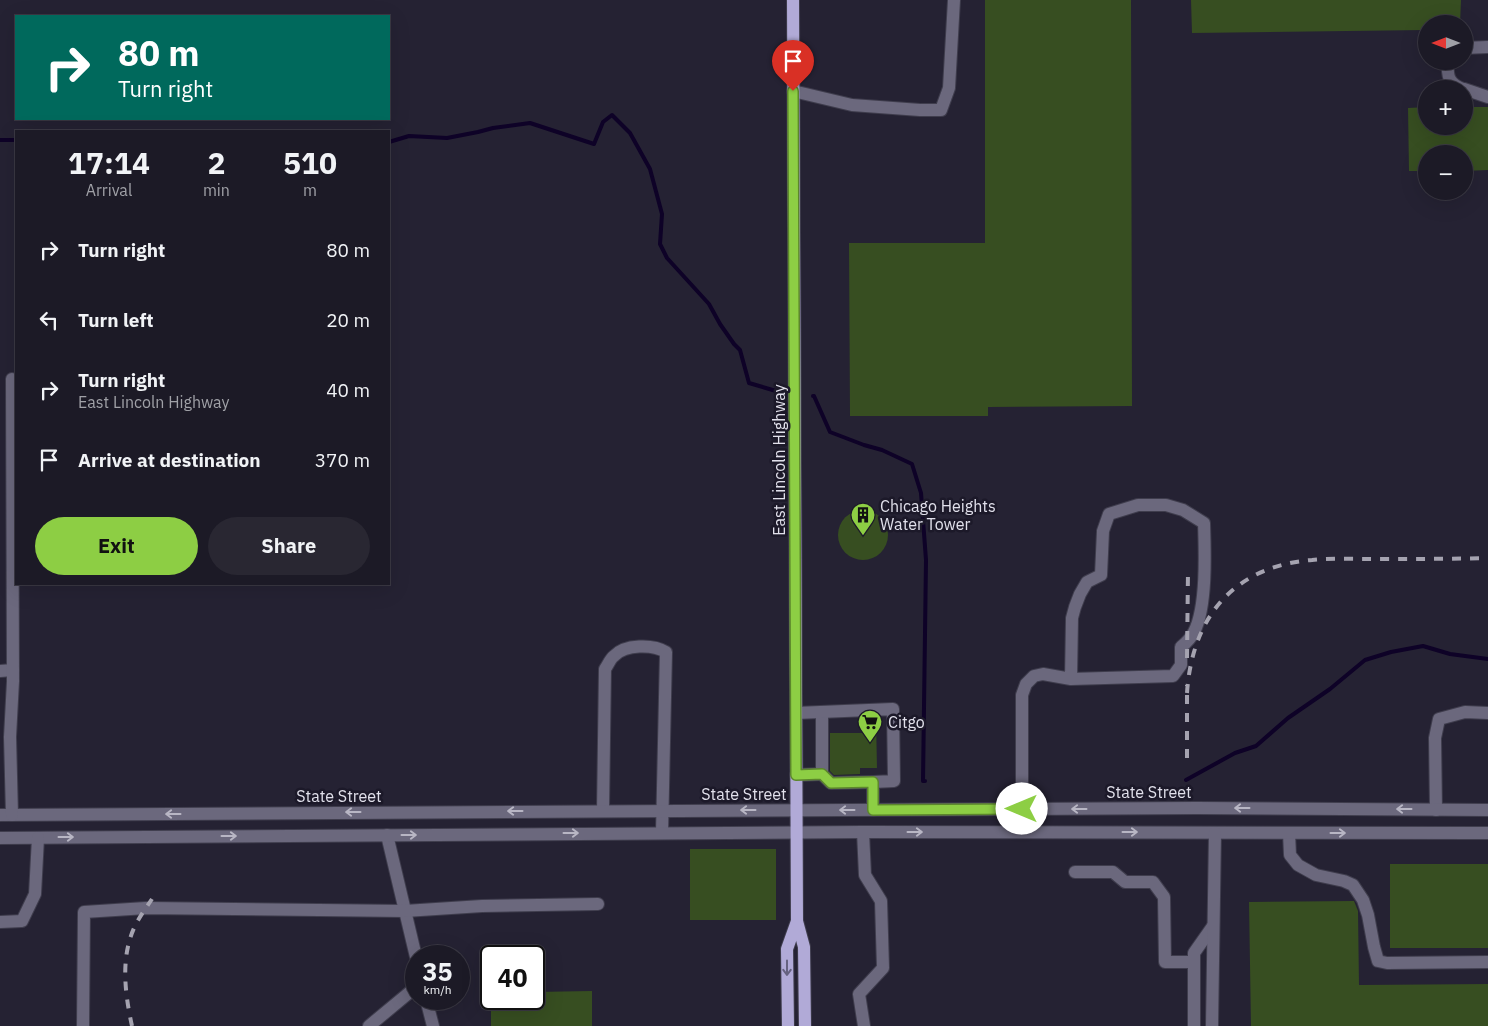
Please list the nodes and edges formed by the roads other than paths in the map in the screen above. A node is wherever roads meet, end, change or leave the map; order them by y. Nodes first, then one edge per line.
1 (793, 0) edge
2 (954, 0) edge
3 (1488, 47) edge
4 (1473, 48) edge
5 (793, 91) junction
6 (1473, 92) edge
7 (1488, 97) edge
8 (12, 379) dead end
9 (6, 604) edge
10 (13, 670) junction
11 (0, 671) edge
12 (1071, 679) junction
13 (822, 712) junction
14 (1488, 712) edge
15 (796, 713) junction
16 (822, 774) junction
17 (796, 775) junction
18 (873, 782) junction
19 (1022, 809) junction
20 (662, 810) junction
21 (796, 810) junction
22 (873, 810) junction
23 (1436, 810) junction
24 (1488, 810) edge
25 (604, 811) junction
26 (6, 815) edge
27 (797, 832) junction
28 (863, 832) junction
29 (662, 833) junction
30 (1215, 833) junction
31 (1289, 833) junction
32 (1488, 833) edge
33 (387, 835) junction
34 (0, 838) edge
35 (38, 838) junction
36 (1075, 872) dead end
37 (598, 904) dead end
38 (405, 911) junction
39 (797, 921) junction
40 (0, 922) edge
41 (1214, 926) junction
42 (413, 945) edge
43 (1194, 962) junction
44 (1488, 962) edge
45 (405, 996) edge
46 (429, 1010) edge
47 (83, 1026) edge
48 (369, 1026) edge
49 (433, 1026) edge
50 (788, 1026) edge
51 (805, 1026) edge
52 (864, 1026) edge
53 (1194, 1026) edge
54 (1212, 1026) edge

1 - 5 main road, East Lincoln Highway
2 - 5 street
3 - 4 street
5 - 15 main road, East Lincoln Highway
6 - 7 street
8 - 9 street
9 - 10 street
10 - 11 street
10 - 26 street
12 - 12 street
12 - 19 street
13 - 15 street
13 - 16 street
13 - 18 street
14 - 23 street
15 - 17 main road, East Lincoln Highway
16 - 17 street
16 - 18 street
17 - 21 main road, East Lincoln Highway
18 - 22 street
19 - 22 street, State Street
23 -> 19 street, State Street
21 -> 20 street, State Street
20 - 25 street, State Street
20 - 25 street
20 - 29 street
22 -> 21 street, State Street
21 - 27 main road, East Lincoln Highway
23 - 24 street, State Street
25 -> 26 street, State Street
27 - 28 street
27 - 29 street
27 - 39 main road, East Lincoln Highway
28 -> 30 street
28 - 52 street
33 -> 29 street
30 - 31 street
30 - 41 street
31 -> 32 street
31 - 44 street
35 -> 33 street
33 - 38 street
34 - 35 street
35 - 40 street
36 - 43 street
37 - 38 street
38 - 42 street
38 - 47 street
39 -> 50 main road, East Lincoln Highway
39 - 51 main road, East Lincoln Highway
41 - 43 street
41 - 54 street
43 - 53 street
45 - 48 street
46 - 49 street

